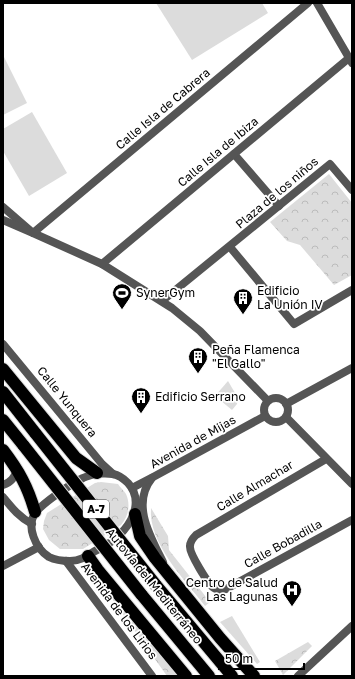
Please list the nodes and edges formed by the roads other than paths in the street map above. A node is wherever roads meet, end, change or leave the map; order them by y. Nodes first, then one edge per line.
1 (308, 3) edge
2 (317, 3) edge
3 (351, 61) edge
4 (234, 154) junction
5 (352, 190) edge
6 (279, 206) junction
7 (3, 207) edge
8 (3, 220) edge
9 (33, 233) junction
10 (230, 247) junction
11 (102, 264) junction
12 (352, 290) edge
13 (162, 301) junction
14 (3, 344) edge
15 (352, 368) edge
16 (3, 369) edge
17 (3, 392) edge
18 (268, 401) junction
19 (286, 404) junction
20 (265, 416) junction
21 (286, 416) junction
22 (3, 420) edge
23 (3, 450) edge
24 (326, 459) junction
25 (18, 469) junction
26 (97, 473) junction
27 (114, 474) junction
28 (152, 478) junction
29 (350, 480) edge
30 (3, 485) edge
31 (132, 488) junction
32 (3, 497) edge
33 (135, 514) junction
34 (34, 518) junction
35 (352, 520) edge
36 (39, 547) junction
37 (88, 556) junction
38 (66, 561) junction
39 (3, 566) edge
40 (172, 578) junction
41 (226, 589) joint
42 (352, 626) edge
43 (152, 676) edge
44 (186, 676) edge
45 (209, 676) edge
46 (232, 676) edge
47 (254, 676) edge
48 (298, 676) edge

1 - 9 street, Calle Isla de Cabrera
2 - 3 street
3 - 4 street, Calle Isla de Ibiza
4 - 6 street
4 - 11 street, Calle Isla de Ibiza
5 - 6 street, Plaza de los niños
6 - 10 street, Plaza de los niños
7 - 9 street
8 - 9 street
9 - 11 street
10 - 12 street
10 - 13 street, Plaza de los niños
11 - 13 street
13 - 18 street
14 - 27 street, Calle Yunquera
15 - 19 street
16 - 26 highway
17 - 46 highway, Autovía del Mediterráneo / A-7, bridge
18 - 19 street
18 - 20 street
19 - 21 street
20 - 21 street
20 - 28 street, Avenida de Mijas
21 - 24 street
22 - 45 highway, Autovía del Mediterráneo / A-7, bridge
23 - 25 highway
24 - 29 street
24 - 41 street, Calle Almachar
25 - 30 street
25 - 34 highway
26 - 27 street
26 - 34 street
27 - 31 street
28 - 31 street, Avenida de Mijas
28 - 40 street
31 - 33 street
32 - 34 street
33 - 37 street
33 - 40 highway
34 - 36 street
35 - 41 street, Calle Bobadilla
36 - 38 street
36 - 39 street
37 - 38 street
37 - 44 highway
38 - 43 street, Avenida de los Lirios
40 - 47 highway
42 - 48 street

